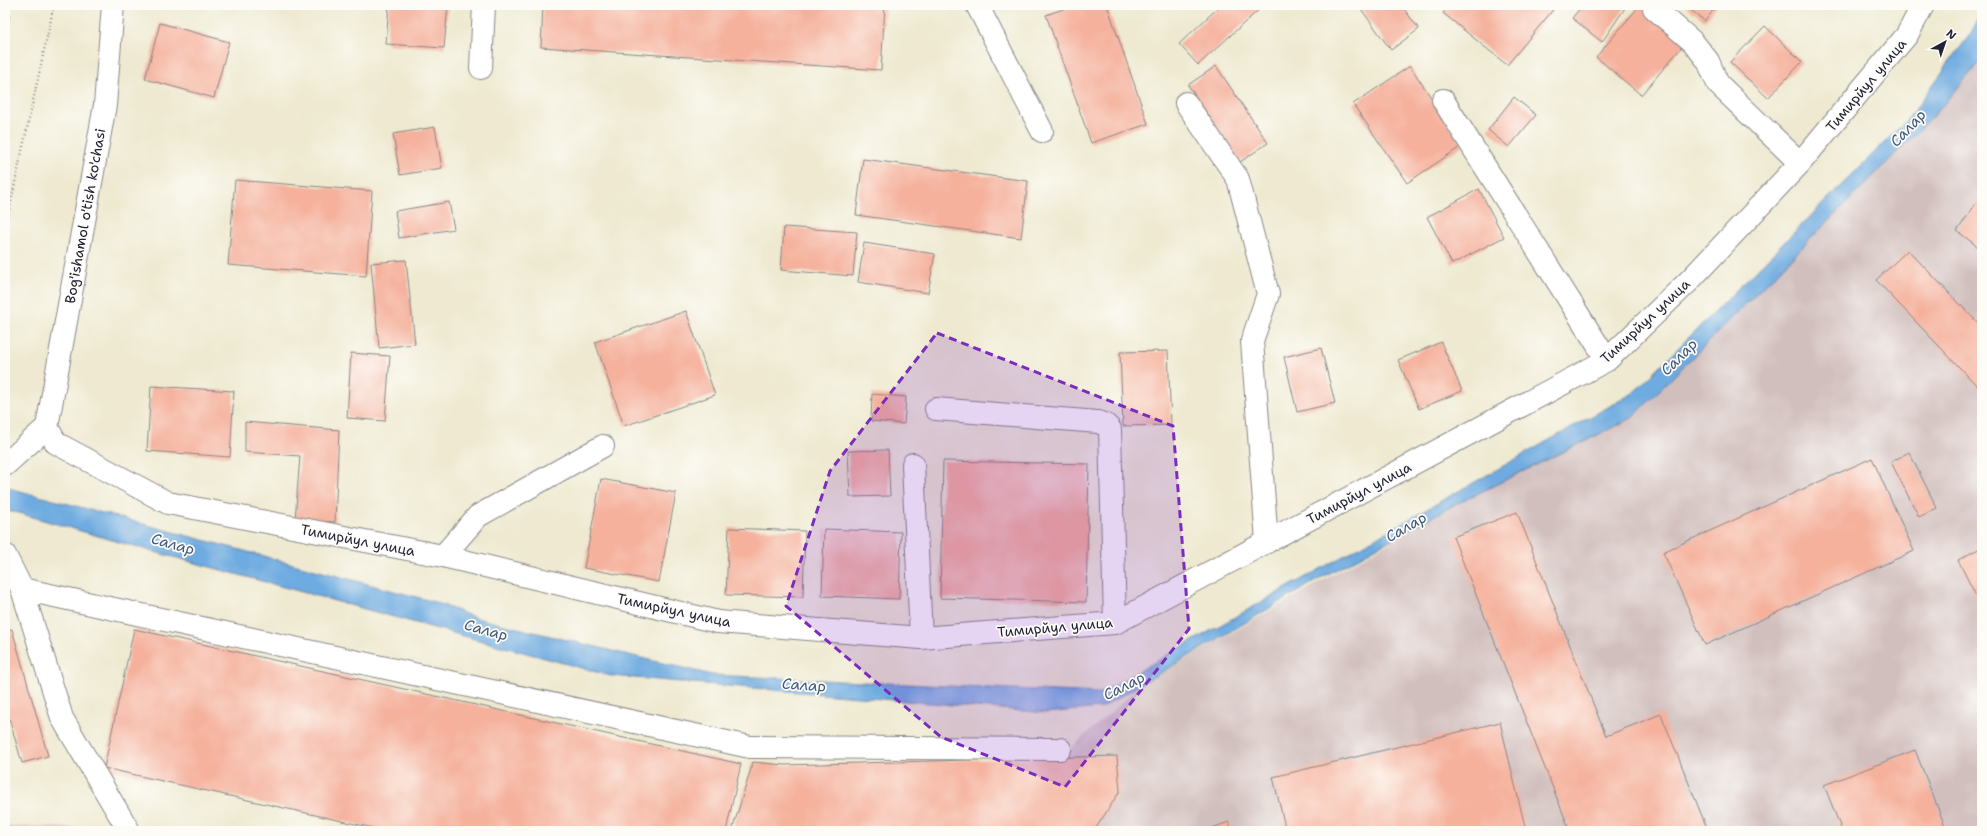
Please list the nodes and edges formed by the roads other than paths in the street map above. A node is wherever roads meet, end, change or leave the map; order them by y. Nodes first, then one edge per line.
1 (113, 5) edge
2 (484, 5) edge
3 (977, 5) edge
4 (1923, 5) edge
5 (1654, 8) dead end
6 (481, 68) dead end
7 (1443, 100) dead end
8 (1186, 103) dead end
9 (1042, 131) dead end
10 (1800, 163) junction
11 (1607, 360) junction
12 (936, 409) dead end
13 (47, 427) junction
14 (603, 446) dead end
15 (913, 464) dead end
16 (5, 465) edge
17 (1267, 542) junction
18 (5, 555) edge
19 (443, 556) junction
20 (22, 589) junction
21 (1115, 623) junction
22 (921, 638) junction
23 (1060, 749) dead end
24 (129, 831) edge

1 - 13 street, Bog'ishamol o'tish ko'chasi
2 - 6 street
3 - 9 street
4 - 10 street, Тимирйул улица
5 - 10 street
7 - 11 street
8 - 17 street
10 - 11 street, Тимирйул улица
11 - 17 street, Тимирйул улица
12 - 21 street
13 - 16 street
13 - 19 street, Тимирйул улица
14 - 19 street
15 - 22 street
17 - 21 street, Тимирйул улица
18 - 20 street
19 - 22 street, Тимирйул улица
20 - 23 street
20 - 24 street
21 - 22 street, Тимирйул улица

